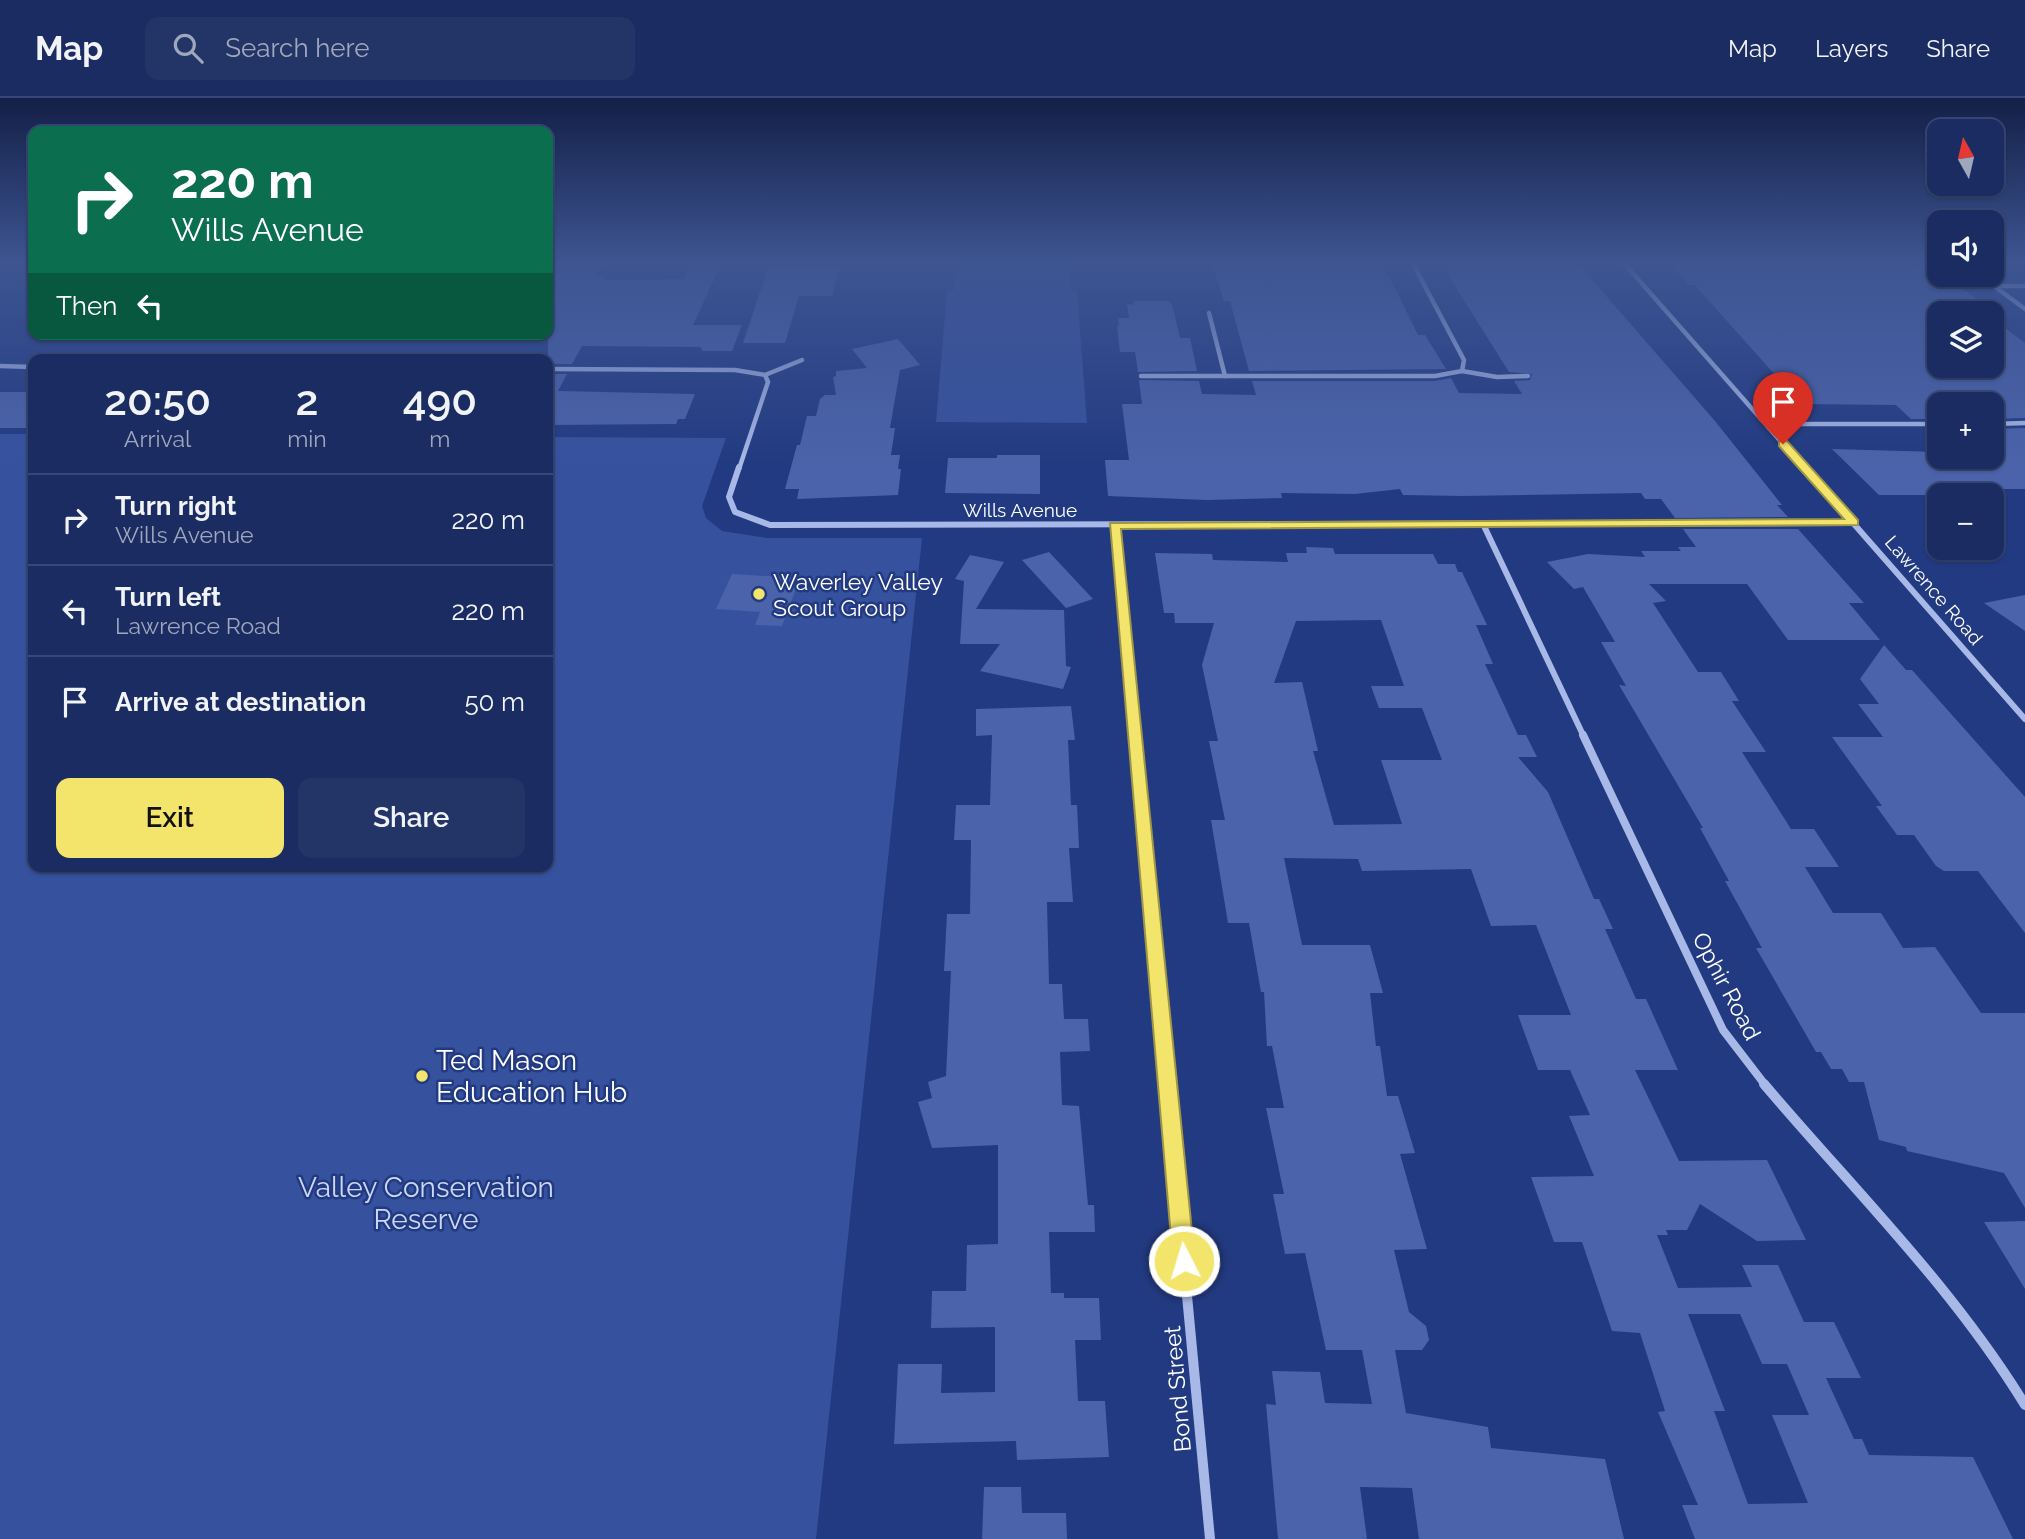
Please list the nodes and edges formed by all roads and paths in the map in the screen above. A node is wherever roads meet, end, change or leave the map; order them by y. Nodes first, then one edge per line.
1 (1213, 329) edge
2 (1448, 329) edge
3 (1682, 329) edge
4 (802, 359) dead end
5 (0, 366) edge
6 (28, 367) edge
7 (553, 369) edge
8 (1462, 371) junction
9 (765, 375) junction
10 (1142, 376) dead end
11 (1225, 376) junction
12 (1528, 376) dead end
13 (1766, 424) junction
14 (1927, 424) edge
15 (2004, 424) edge
16 (2025, 424) edge
17 (1854, 523) junction
18 (1115, 526) junction
19 (1483, 526) junction
20 (2025, 719) edge
21 (2025, 1405) edge
22 (1210, 1539) edge

1 - 11 street
2 - 8 street
3 - 13 street, Lawrence Road
4 - 9 street
5 - 6 street
7 - 9 street
8 - 11 street
8 - 12 street
9 - 18 street, Wills Avenue
10 - 11 street
13 - 14 street
13 - 17 street, Lawrence Road
15 - 16 street
17 - 19 street, Wills Avenue
17 - 20 street, Lawrence Road
18 - 19 street, Wills Avenue
18 - 22 street, Bond Street
19 - 21 street, Ophir Road

